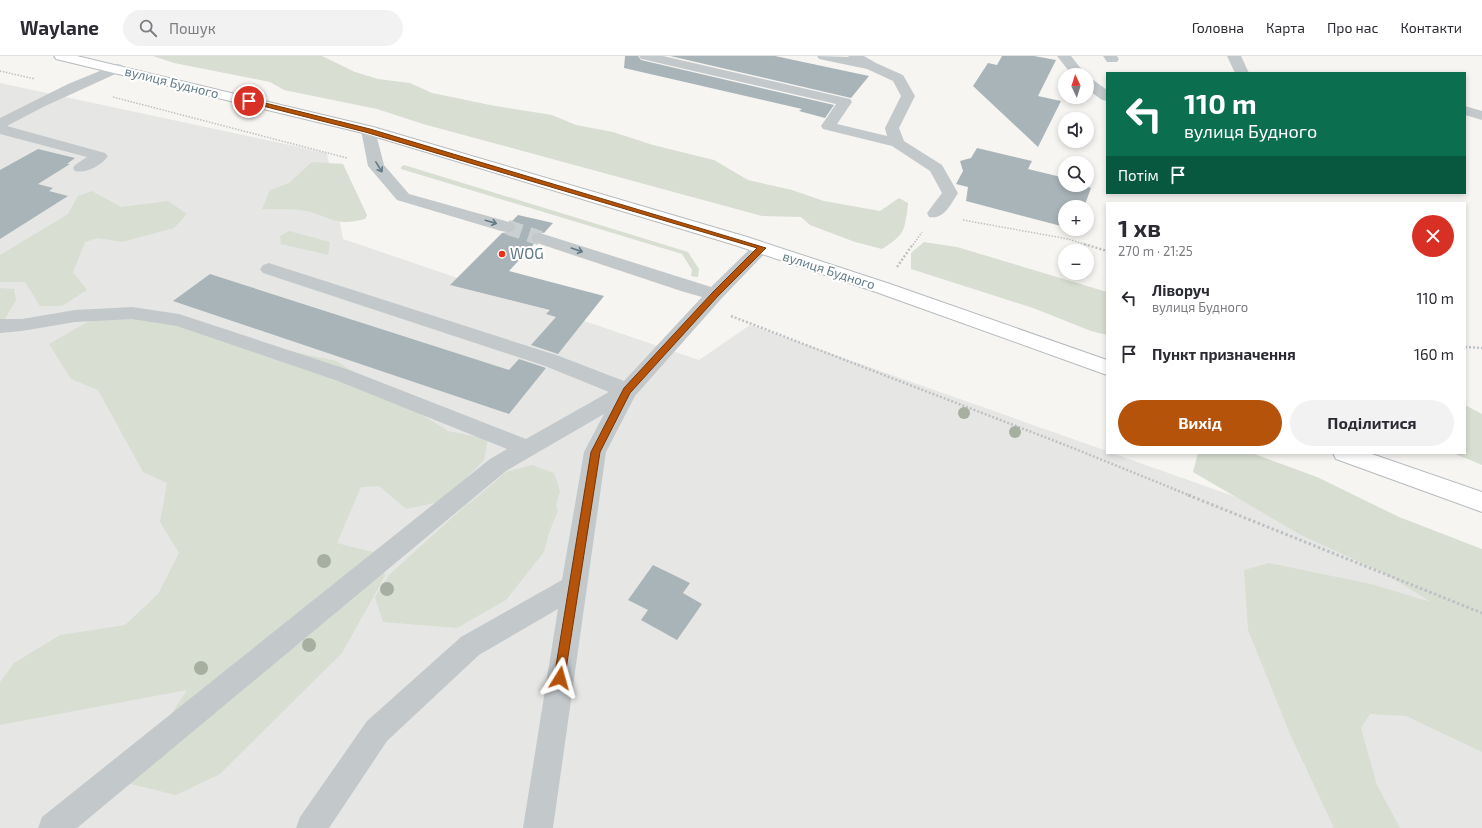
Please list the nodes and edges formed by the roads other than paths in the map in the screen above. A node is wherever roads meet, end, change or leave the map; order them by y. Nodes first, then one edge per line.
1 (61, 56) edge
2 (646, 56) edge
3 (824, 56) edge
4 (856, 56) edge
5 (1064, 56) edge
6 (1234, 56) edge
7 (871, 66) junction
8 (116, 68) junction
9 (1073, 68) edge
10 (1242, 72) edge
11 (1094, 87) edge
12 (1106, 96) edge
13 (1466, 110) edge
14 (1482, 116) edge
15 (0, 124) edge
16 (0, 129) edge
17 (368, 130) junction
18 (897, 143) junction
19 (81, 168) dead end
20 (935, 213) road end
21 (507, 227) tunnel mouth
22 (540, 238) tunnel mouth
23 (762, 248) junction
24 (269, 269) dead end
25 (710, 300) junction
26 (0, 326) edge
27 (1106, 368) edge
28 (627, 391) junction
29 (527, 448) junction
30 (1347, 454) edge
31 (1482, 502) edge
32 (574, 586) junction
33 (53, 828) edge
34 (310, 828) edge
35 (538, 828) edge

1 - 8 highway, вулиця Будного
2 - 18 street
3 - 7 street
4 - 7 street
5 - 9 street
6 - 10 street
7 - 18 street
8 - 15 street
8 - 17 highway, вулиця Будного
11 - 12 street
13 - 14 street
16 - 19 street
17 -> 21 street
17 - 23 highway, вулиця Будного
18 - 20 street
22 -> 25 street
23 - 25 street
23 - 27 highway, вулиця Будного
24 - 28 street
25 - 28 street
26 - 29 street
28 - 29 street
28 - 32 street
29 - 33 street
30 - 31 highway
32 - 34 street
32 - 35 street

